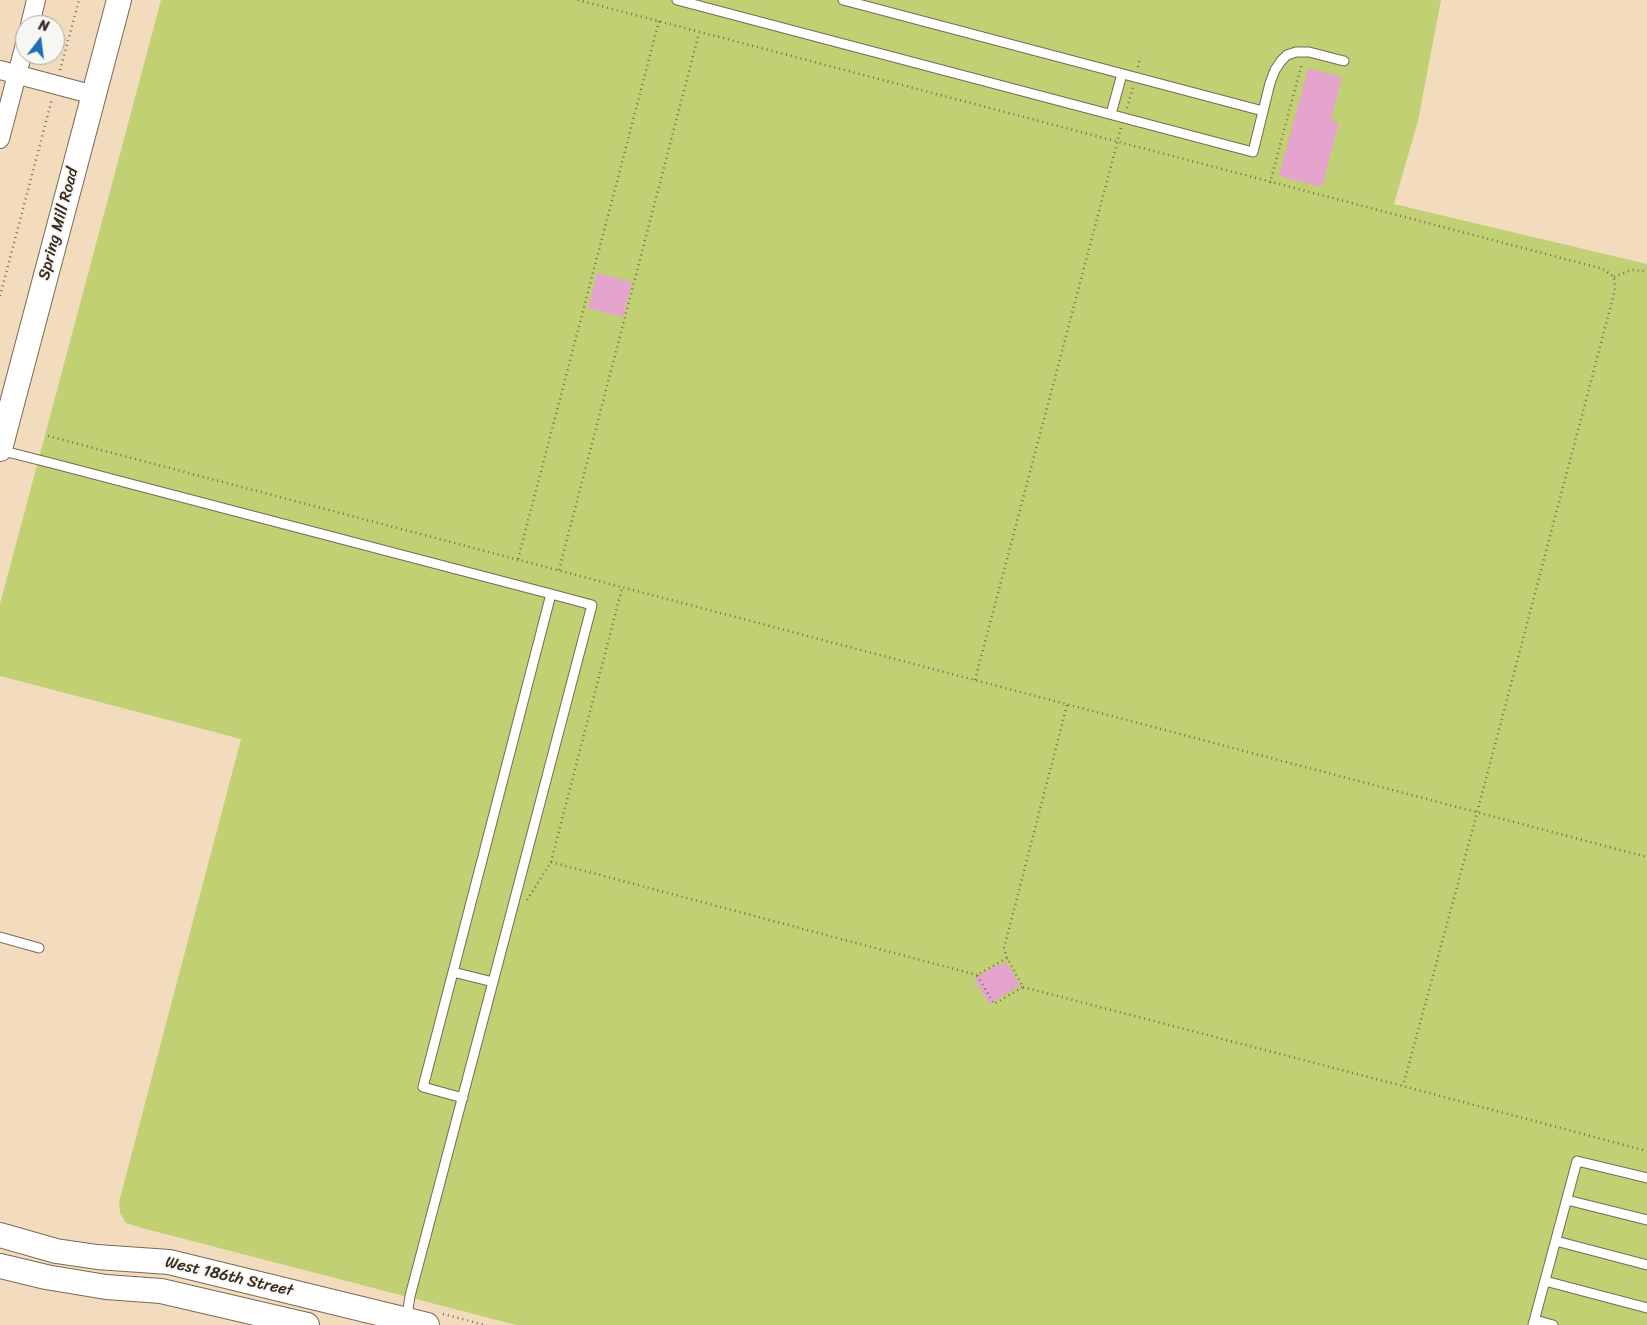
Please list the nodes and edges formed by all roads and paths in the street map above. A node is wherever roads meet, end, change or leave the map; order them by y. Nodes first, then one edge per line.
1 (36, 0) edge
2 (79, 0) edge
3 (119, 0) edge
4 (578, 0) edge
5 (677, 0) edge
6 (843, 0) edge
7 (32, 15) edge
8 (659, 21) junction
9 (699, 32) junction
10 (1305, 52) junction
11 (1140, 57) dead end
12 (1344, 61) dead end
13 (20, 65) edge
14 (0, 70) edge
15 (1122, 74) junction
16 (17, 75) junction
17 (1135, 77) junction
18 (56, 85) junction
19 (94, 95) junction
20 (1263, 111) junction
21 (1111, 114) junction
22 (1124, 118) junction
23 (0, 139) edge
24 (1118, 142) junction
25 (1270, 182) junction
26 (1647, 271) edge
27 (1614, 276) junction
28 (0, 296) edge
29 (48, 436) dead end
30 (0, 449) edge
31 (518, 559) junction
32 (559, 570) junction
33 (622, 588) junction
34 (551, 594) junction
35 (975, 680) junction
36 (1067, 704) junction
37 (1477, 812) junction
38 (1647, 857) edge
39 (551, 862) junction
40 (526, 901) dead end
41 (0, 937) edge
42 (39, 948) dead end
43 (1007, 958) junction
44 (453, 972) junction
45 (977, 975) junction
46 (493, 982) junction
47 (1023, 987) junction
48 (1403, 1086) junction
49 (463, 1098) junction
50 (1647, 1151) edge
51 (1647, 1178) edge
52 (1567, 1200) junction
53 (1647, 1220) edge
54 (0, 1236) edge
55 (1556, 1240) junction
56 (1647, 1265) edge
57 (0, 1266) edge
58 (1545, 1282) junction
59 (228, 1291) junction
60 (1647, 1308) edge
61 (1534, 1323) edge
62 (418, 1324) edge
63 (307, 1325) edge
64 (1553, 1325) edge

1 - 7 street
2 - 18 path
3 - 19 street, Spring Mill Road
4 - 8 path
5 - 21 lane
6 - 15 lane
8 - 9 path
8 - 31 path
9 - 24 path
9 - 32 path
10 - 12 lane
10 - 20 lane
10 - 25 path
11 - 17 path
13 - 16 street
14 - 16 street
15 - 17 lane
15 - 21 lane
16 - 18 street
16 - 23 street
17 - 20 lane
17 - 22 path
18 - 19 street
18 - 28 path
19 - 30 street, Spring Mill Road
20 - 22 lane
21 - 22 lane
22 - 24 path
24 - 25 path
24 - 35 path
25 - 27 path
26 - 27 path
27 - 37 path
29 - 31 path
30 - 34 lane
31 - 32 path
32 - 33 path
33 - 35 path
33 - 39 path
34 - 44 lane
34 - 46 lane
35 - 36 path
36 - 37 path
36 - 43 path
37 - 38 path
37 - 48 path
39 - 40 path
39 - 45 path
41 - 42 lane
43 - 45 path
43 - 47 path
44 - 46 lane
44 - 49 lane
45 - 47 path
46 - 49 lane
47 - 48 path
48 - 50 path
49 - 62 lane
51 - 52 lane
52 - 53 lane
52 - 55 lane
54 - 59 street, West 186th Street
55 - 56 lane
55 - 58 lane
57 - 59 street, West 186th Street
58 - 60 lane
58 - 61 lane
59 - 62 street, West 186th Street
59 - 63 street, West 186th Street
61 - 64 lane

